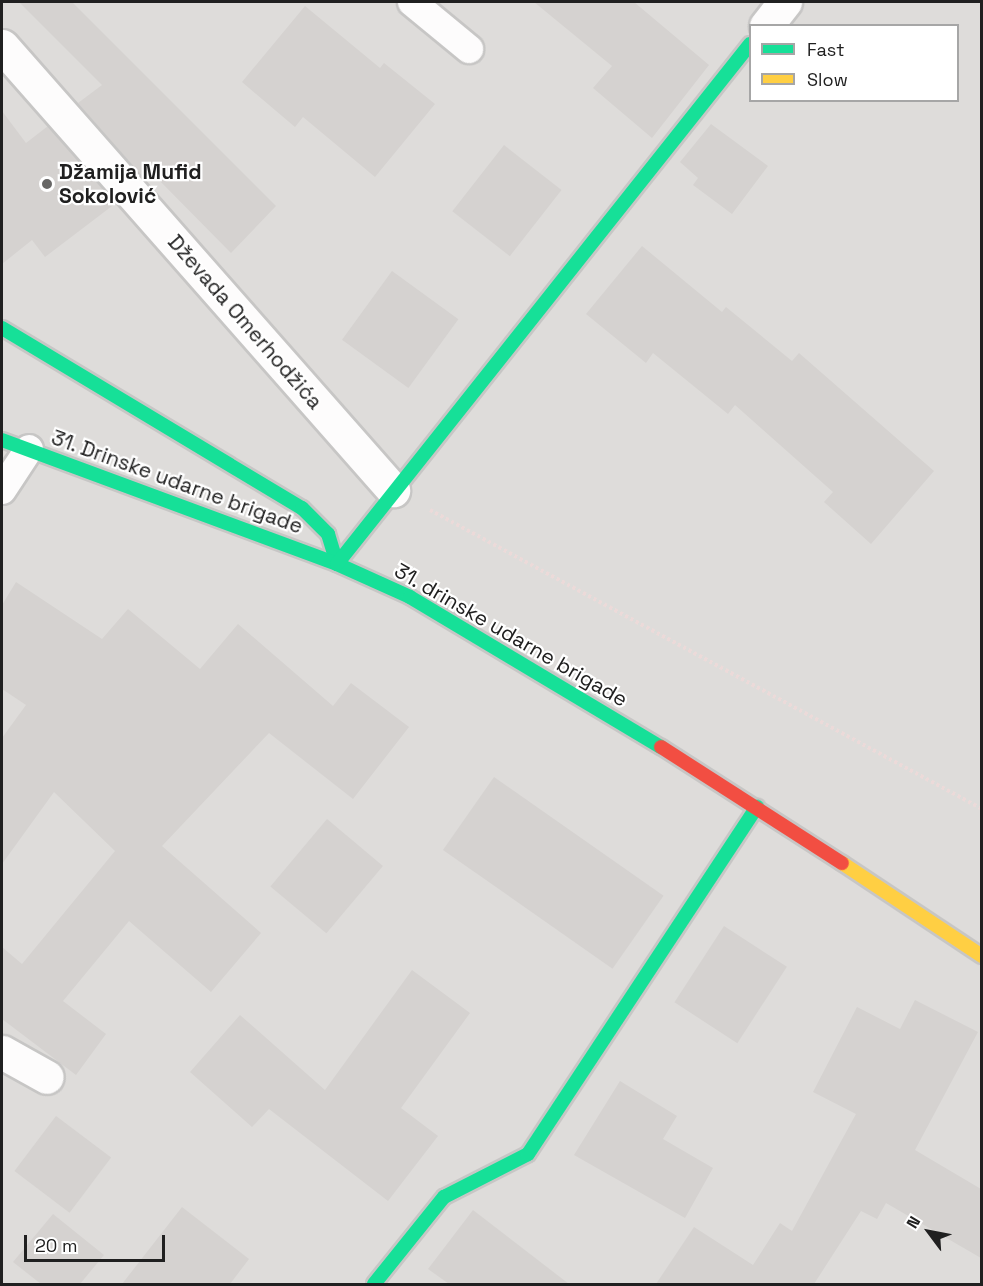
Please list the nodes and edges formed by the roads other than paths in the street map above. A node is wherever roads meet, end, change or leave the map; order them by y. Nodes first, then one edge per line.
1 (412, 2) edge
2 (785, 2) edge
3 (768, 24) edge
4 (749, 45) edge
5 (2, 46) edge
6 (469, 49) dead end
7 (2, 328) edge
8 (2, 440) edge
9 (29, 449) junction
10 (2, 490) edge
11 (393, 490) junction
12 (338, 564) junction
13 (758, 807) junction
14 (981, 956) edge
15 (2, 1052) edge
16 (47, 1077) dead end
17 (374, 1284) edge

1 - 6 lane
2 - 3 street
4 - 11 main road
5 - 11 street, Dževada Omerhodžića
7 - 12 main road, 31. drinske udarne brigade
8 - 9 main road, 31. Drinske udarne brigade
9 - 10 lane
9 - 12 main road, 31. Drinske udarne brigade
11 - 12 main road
12 - 13 main road, 31. drinske udarne brigade
13 - 14 main road, 31. drinske udarne brigade
13 - 17 main road
15 - 16 street

